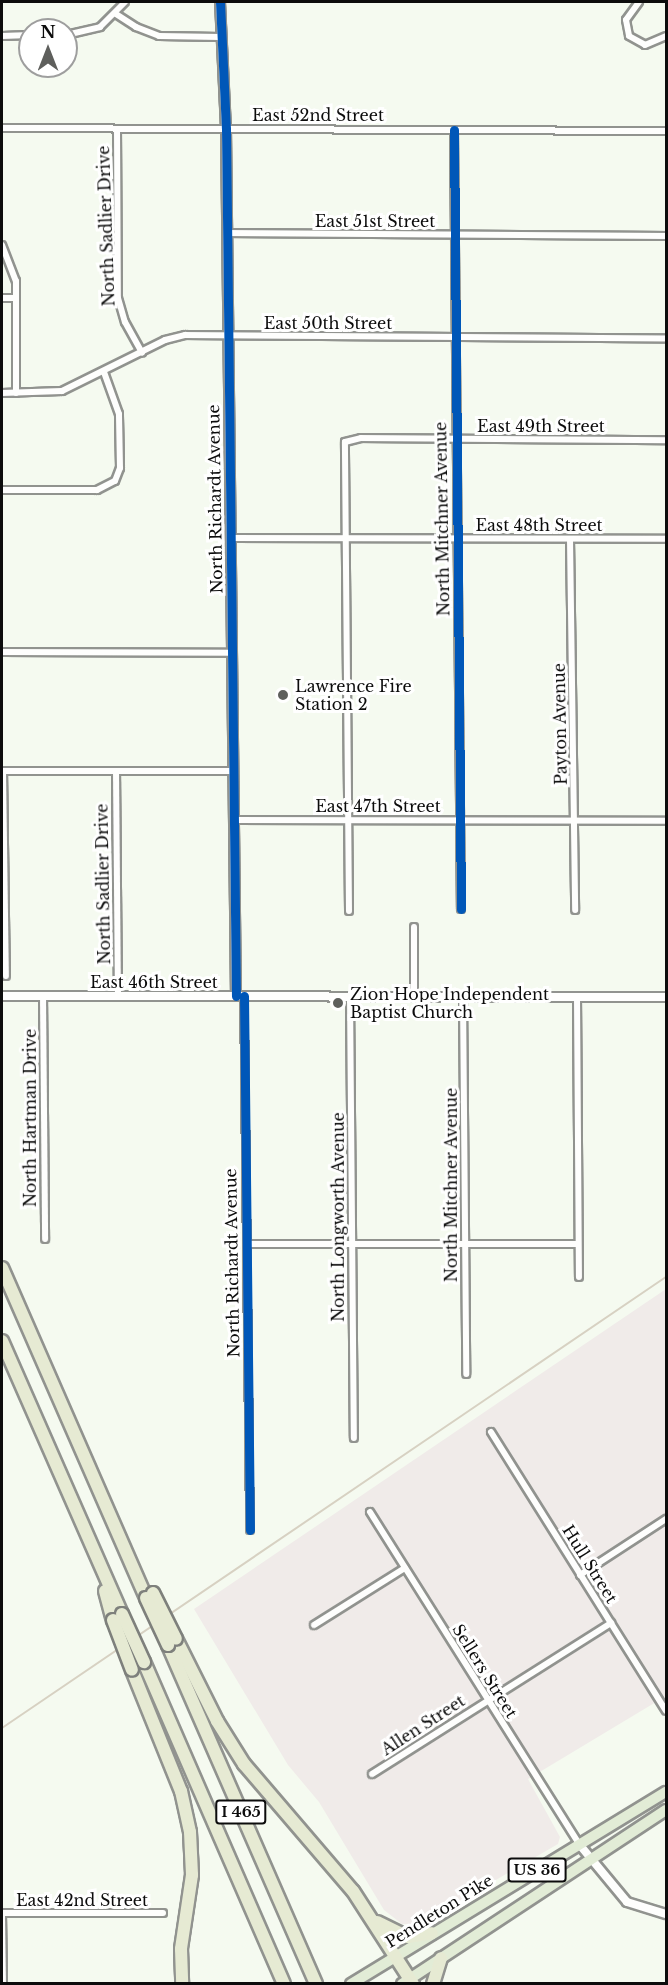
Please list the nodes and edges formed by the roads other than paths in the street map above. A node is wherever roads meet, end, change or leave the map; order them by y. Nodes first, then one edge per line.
1 (124, 2) edge
2 (220, 2) edge
3 (639, 2) edge
4 (116, 14) junction
5 (78, 33) edge
6 (18, 35) edge
7 (2, 36) edge
8 (666, 36) edge
9 (220, 37) junction
10 (2, 128) edge
11 (117, 129) junction
12 (226, 129) junction
13 (454, 130) junction
14 (666, 131) edge
15 (227, 233) junction
16 (453, 235) junction
17 (666, 236) edge
18 (2, 245) edge
19 (2, 298) edge
20 (16, 298) junction
21 (228, 336) junction
22 (455, 337) junction
23 (666, 338) edge
24 (142, 352) junction
25 (104, 372) junction
26 (2, 393) edge
27 (16, 393) junction
28 (456, 439) junction
29 (666, 440) edge
30 (2, 489) edge
31 (231, 538) junction
32 (346, 538) junction
33 (457, 539) junction
34 (570, 539) junction
35 (666, 539) edge
36 (2, 652) edge
37 (232, 653) junction
38 (2, 771) edge
39 (116, 771) junction
40 (234, 771) junction
41 (234, 820) junction
42 (349, 820) junction
43 (461, 820) junction
44 (575, 821) junction
45 (666, 821) edge
46 (461, 909) dead end
47 (575, 910) dead end
48 (349, 911) dead end
49 (414, 927) dead end
50 (6, 976) dead end
51 (2, 996) edge
52 (43, 996) junction
53 (118, 996) junction
54 (240, 996) junction
55 (350, 996) junction
56 (414, 996) junction
57 (463, 996) junction
58 (576, 997) junction
59 (666, 997) edge
60 (45, 1239) dead end
61 (247, 1244) junction
62 (352, 1244) junction
63 (465, 1244) junction
64 (578, 1244) junction
65 (2, 1268) edge
66 (579, 1276) dead end
67 (2, 1341) edge
68 (466, 1374) dead end
69 (491, 1432) dead end
70 (354, 1438) dead end
71 (370, 1512) dead end
72 (666, 1519) edge
73 (250, 1530) dead end
74 (405, 1568) junction
75 (580, 1575) junction
76 (117, 1617) junction
77 (611, 1623) junction
78 (314, 1625) dead end
79 (172, 1642) junction
80 (487, 1700) junction
81 (666, 1711) edge
82 (372, 1774) dead end
83 (666, 1792) edge
84 (666, 1810) edge
85 (579, 1845) junction
86 (588, 1860) junction
87 (164, 1913) dead end
88 (2, 1914) edge
89 (666, 1914) edge
90 (374, 1919) junction
91 (432, 1933) junction
92 (396, 1956) junction
93 (441, 1958) junction
94 (315, 1981) edge
95 (408, 1982) edge
96 (3, 1983) edge
97 (182, 1983) edge
98 (284, 1983) edge
99 (351, 1983) edge
100 (433, 1983) edge

1 - 4 street
2 - 9 street, North Richardt Avenue
3 - 8 street
4 - 5 street
4 - 9 street
6 - 7 street
9 - 12 street, North Richardt Avenue
10 - 11 street, East 52nd Street
11 - 12 street, East 52nd Street
11 - 24 street, North Sadlier Drive
12 - 13 street, East 52nd Street
12 - 15 street, North Richardt Avenue
13 - 14 street, East 52nd Street
13 - 16 street, North Mitchner Avenue
15 - 16 street, East 51st Street
15 - 21 street, North Richardt Avenue
16 - 17 street, East 51st Street
16 - 22 street, North Mitchner Avenue
18 - 20 street
19 - 20 street
20 - 27 street
21 - 22 street, East 50th Street
21 - 24 street, East 50th Street
21 - 31 street, North Richardt Avenue
22 - 23 street, East 50th Street
22 - 28 street, North Mitchner Avenue
24 - 25 street, East 50th Street
25 - 27 street, East 50th Street
25 - 30 street
26 - 27 street, East 50th Street
28 - 29 street, East 49th Street
28 - 32 street, East 49th Street
28 - 33 street, North Mitchner Avenue
31 - 32 street, East 48th Street
31 - 37 street, North Richardt Avenue
32 - 33 street, East 48th Street
32 - 42 street
33 - 34 street, East 48th Street
33 - 43 street, North Mitchner Avenue
34 - 35 street, East 48th Street
34 - 44 street, Payton Avenue
36 - 37 street
37 - 40 street, North Richardt Avenue
38 - 39 street
38 - 50 street
39 - 40 street
39 - 53 street, North Sadlier Drive
40 - 41 street, North Richardt Avenue
41 - 42 street, East 47th Street
41 - 54 street, North Richardt Avenue
42 - 43 street, East 47th Street
42 - 48 street
43 - 44 street, East 47th Street
43 - 46 street, North Mitchner Avenue
44 - 45 street, East 47th Street
44 - 47 street, Payton Avenue
49 - 56 street
51 - 52 street, East 46th Street
52 - 53 street, East 46th Street
52 - 60 street, North Hartman Drive
53 - 54 street, East 46th Street
54 - 55 street, East 46th Street
54 - 61 street, North Richardt Avenue
55 - 56 street, East 46th Street
55 - 62 street, North Longworth Avenue
56 - 57 street, East 46th Street
57 - 58 street, East 46th Street
57 - 63 street, North Mitchner Avenue
58 - 59 street, East 46th Street
58 - 64 street
61 - 62 street
61 - 73 street, North Richardt Avenue
62 - 63 street
62 - 70 street, North Longworth Avenue
63 - 64 street
63 - 68 street, North Mitchner Avenue
64 - 66 street
65 - 79 highway, I 465, bridge
67 - 76 highway, I 465
69 - 75 street, Hull Street
71 - 74 street, Sellers Street
72 - 75 street
74 - 78 street
74 - 80 street, Sellers Street
75 - 77 street, Hull Street
76 - 97 highway, bridge
76 - 98 highway, I 465, bridge
77 - 80 street, Allen Street
77 - 81 street, Hull Street
79 - 90 highway
79 - 94 highway, I 465
80 - 82 street, Allen Street
80 - 85 street, Sellers Street
83 - 85 main road, Pendleton Pike / US 36
84 - 86 main road, US 36
85 - 86 street
85 - 91 main road, Pendleton Pike / US 36
86 - 89 street
86 - 93 main road, US 36
87 - 88 street, East 42nd Street
88 - 96 street
90 - 91 highway
90 - 92 highway
91 - 92 main road, Pendleton Pike / US 36
92 - 95 highway
92 - 99 main road, Pendleton Pike / US 36
93 - 95 main road
93 - 100 highway

